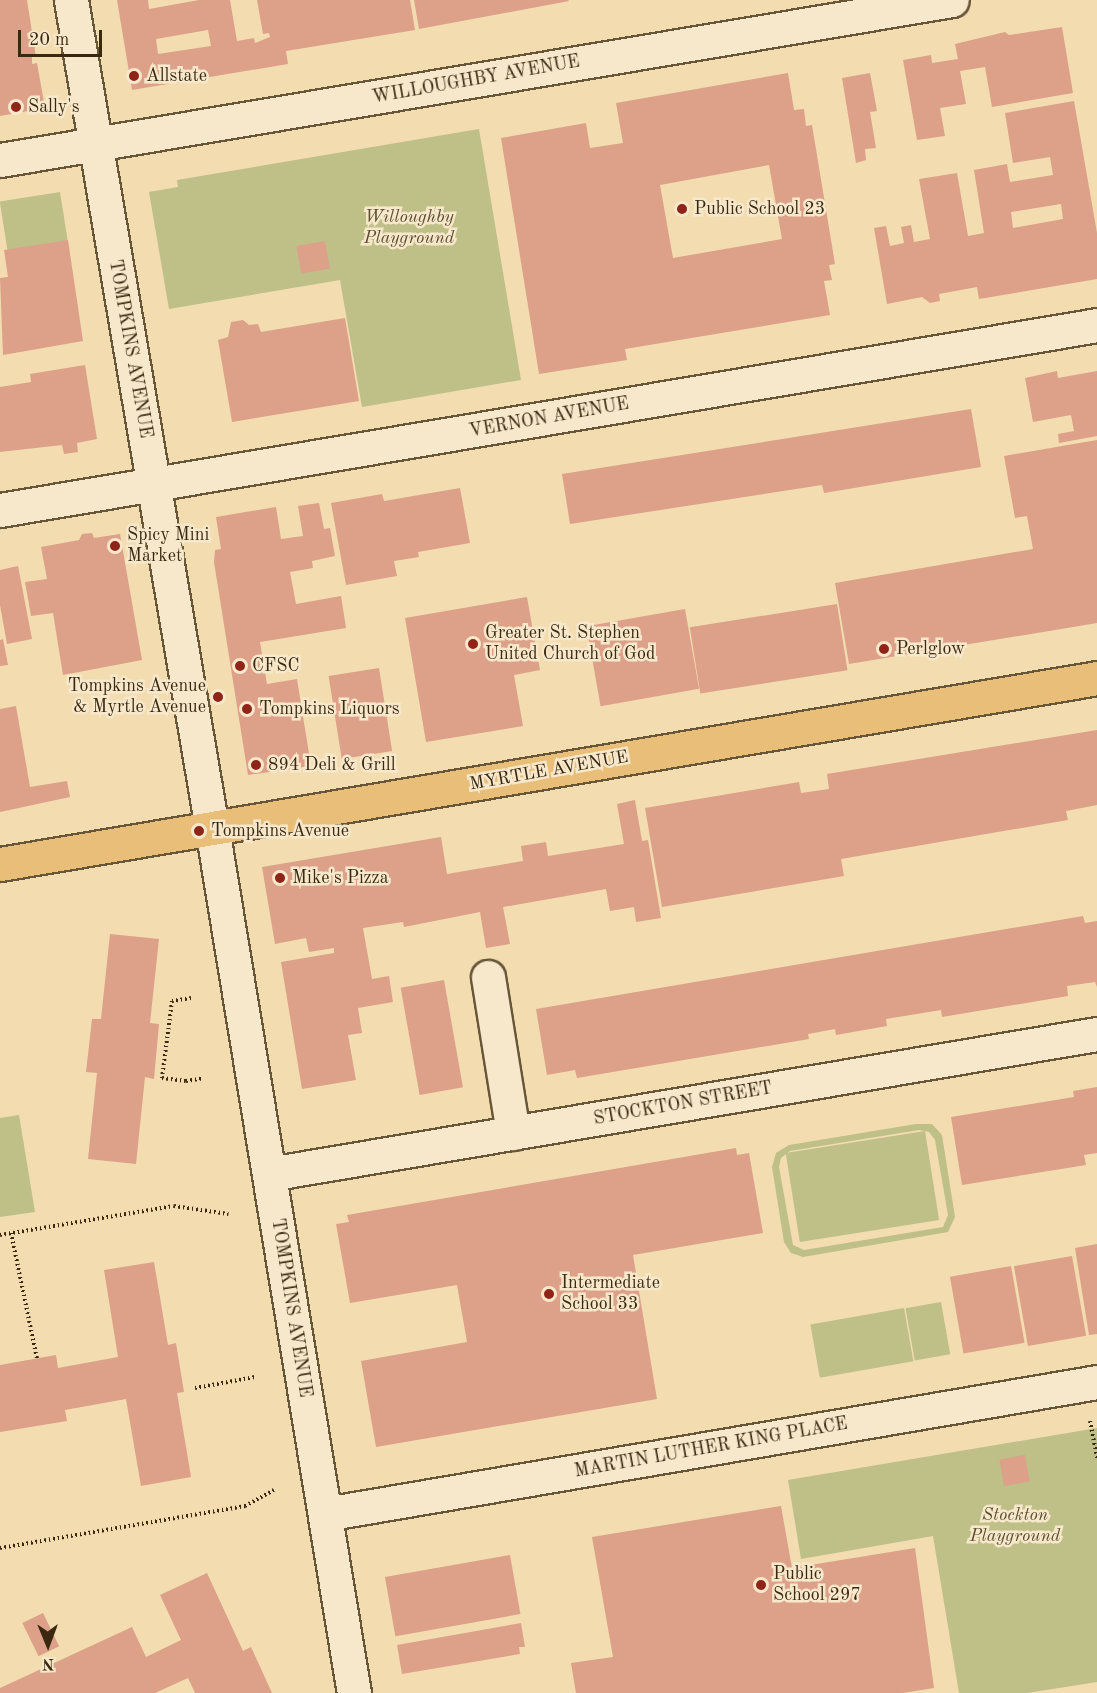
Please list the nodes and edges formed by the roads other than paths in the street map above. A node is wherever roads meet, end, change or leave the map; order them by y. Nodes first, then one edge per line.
1 (70, 0) edge
2 (952, 0) edge
3 (95, 144) junction
4 (0, 160) edge
5 (1097, 325) edge
6 (152, 484) junction
7 (0, 510) edge
8 (1097, 678) edge
9 (212, 828) junction
10 (0, 864) edge
11 (488, 977) dead end
12 (1097, 1034) edge
13 (513, 1133) junction
14 (269, 1174) junction
15 (1097, 1382) edge
16 (325, 1515) junction
17 (354, 1693) edge

1 - 3 street, TOMPKINS AVENUE
2 - 3 street, WILLOUGHBY AVENUE
3 - 4 street, WILLOUGHBY AVENUE
3 - 6 street, TOMPKINS AVENUE
5 - 6 street, VERNON AVENUE
6 - 7 street, VERNON AVENUE
6 - 9 street, TOMPKINS AVENUE
8 - 9 main road, MYRTLE AVENUE
9 - 10 main road, MYRTLE AVENUE
9 - 14 street, TOMPKINS AVENUE
11 - 13 street
12 - 13 street, STOCKTON STREET
13 - 14 street, STOCKTON STREET
14 - 16 street, TOMPKINS AVENUE
15 - 16 street, MARTIN LUTHER KING PLACE
16 - 17 street, TOMPKINS AVENUE

